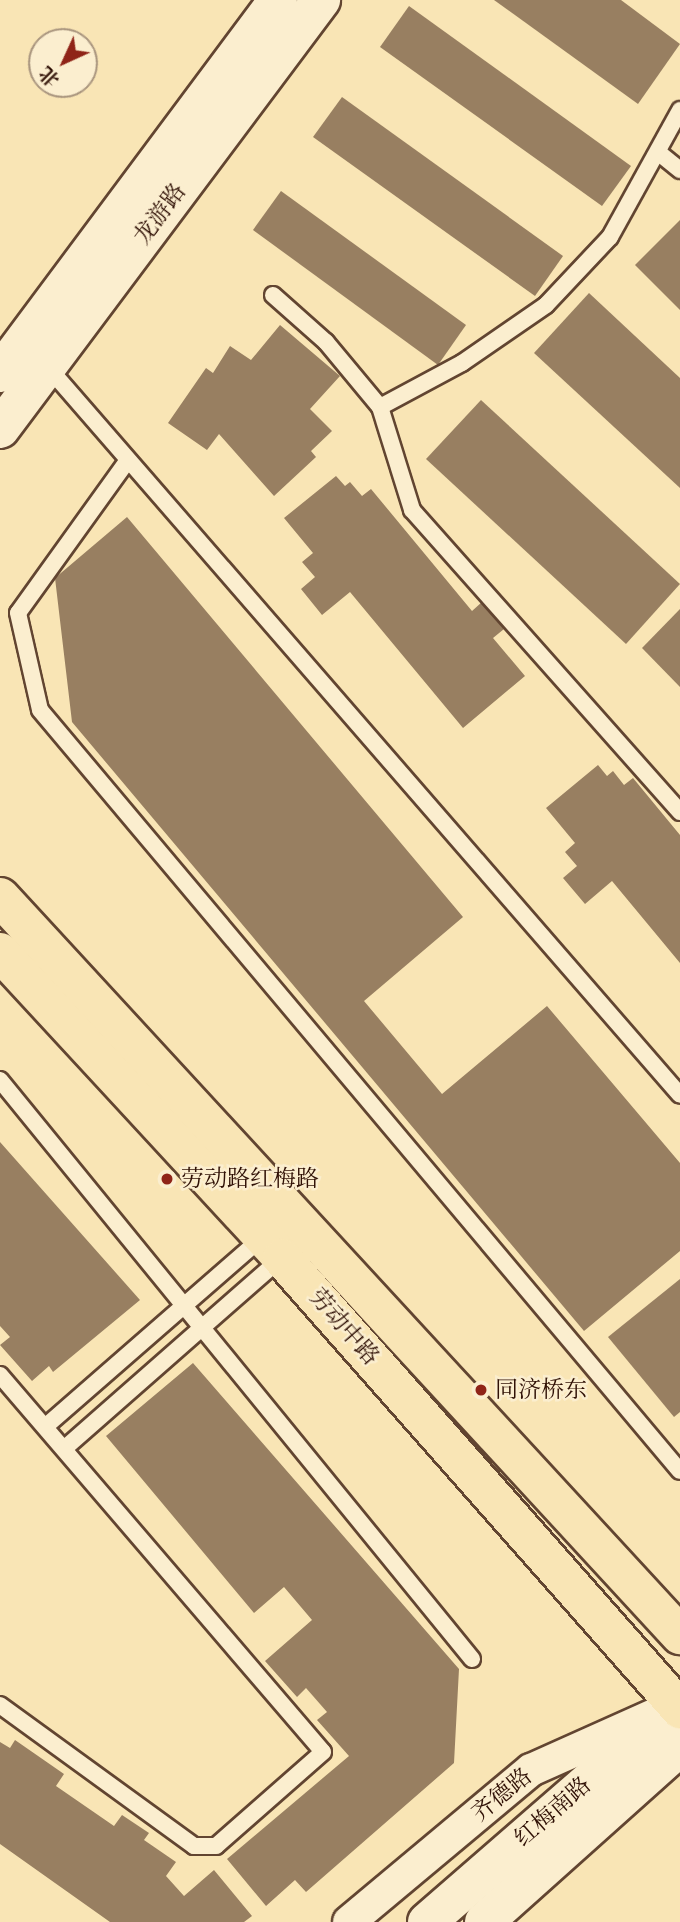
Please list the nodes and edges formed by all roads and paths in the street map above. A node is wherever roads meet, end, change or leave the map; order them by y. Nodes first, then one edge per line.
1 (278, 0) edge
2 (321, 0) edge
3 (680, 110) edge
4 (659, 153) junction
5 (680, 170) edge
6 (273, 295) dead end
7 (47, 366) junction
8 (0, 373) edge
9 (380, 407) junction
10 (0, 429) edge
11 (128, 460) junction
12 (680, 812) edge
13 (0, 897) edge
14 (0, 952) edge
15 (0, 1080) edge
16 (680, 1095) edge
17 (272, 1247) junction
18 (184, 1305) junction
19 (202, 1328) junction
20 (0, 1375) edge
21 (46, 1426) junction
22 (65, 1448) junction
23 (680, 1471) edge
24 (680, 1635) edge
25 (472, 1659) dead end
26 (0, 1705) edge
27 (679, 1705) edge
28 (680, 1747) edge
29 (349, 1922) edge
30 (427, 1922) edge
31 (484, 1922) edge

1 - 8 main road, 龙游路
2 - 7 main road, 龙游路
3 - 4 lane
4 - 5 lane
4 - 9 lane
6 - 9 lane
7 - 10 main road, 龙游路
7 - 11 lane
9 - 12 lane
11 - 16 lane
11 - 23 lane
13 - 24 main road, 劳动中路
14 - 17 main road, 劳动中路
15 - 18 lane
17 - 18 lane
17 - 19 lane
17 - 27 main road, 劳动中路
18 - 19 lane
18 - 21 lane
19 - 22 lane
19 - 25 lane
20 - 21 lane
21 - 22 lane
22 - 26 lane
27 - 29 street, 齐德路
27 - 30 main road, 红梅南路
28 - 31 main road, 红梅南路

